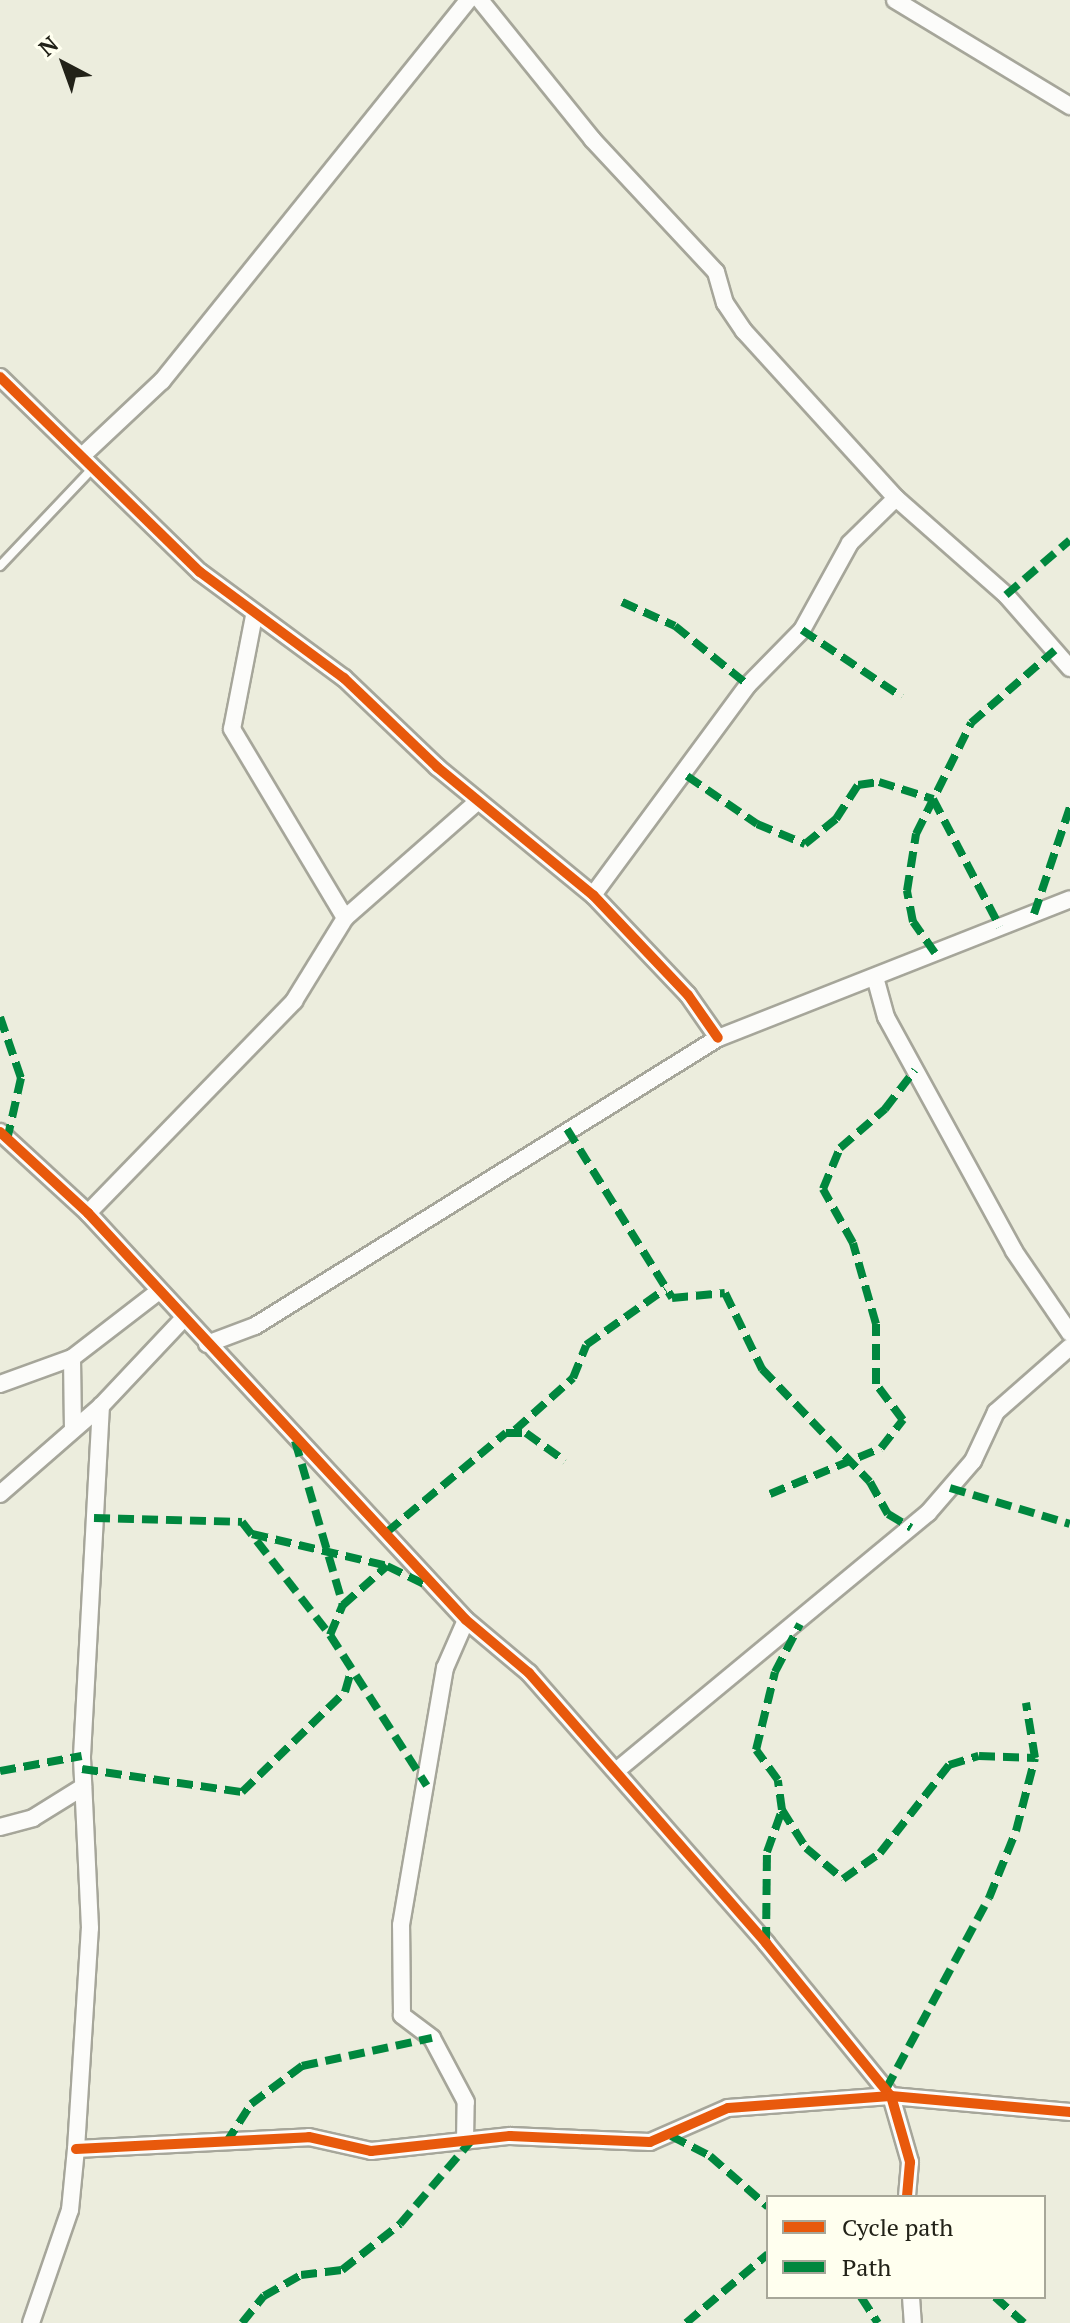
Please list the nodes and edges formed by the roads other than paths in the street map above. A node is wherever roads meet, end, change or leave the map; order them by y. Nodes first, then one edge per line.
1 (468, 0) edge
2 (480, 0) edge
3 (895, 0) edge
4 (1070, 106) edge
5 (0, 377) edge
6 (88, 461) junction
7 (896, 498) junction
8 (0, 566) edge
9 (254, 616) junction
10 (1070, 668) edge
11 (477, 802) junction
12 (593, 895) junction
13 (1070, 899) edge
14 (345, 918) junction
15 (875, 977) junction
16 (718, 1038) junction
17 (0, 1132) edge
18 (88, 1213) junction
19 (159, 1291) junction
20 (184, 1318) junction
21 (1070, 1333) edge
22 (207, 1344) junction
23 (1070, 1347) edge
24 (72, 1358) junction
25 (0, 1384) edge
26 (101, 1406) junction
27 (73, 1428) junction
28 (0, 1494) edge
29 (466, 1620) junction
30 (616, 1771) junction
31 (83, 1787) junction
32 (0, 1827) edge
33 (891, 2096) junction
34 (1070, 2112) edge
35 (465, 2141) junction
36 (76, 2149) junction
37 (907, 2195) edge
38 (911, 2299) edge
39 (31, 2323) edge
40 (913, 2323) edge

1 - 6 street
2 - 7 street
3 - 4 street
5 - 6 street
6 - 8 lane
6 - 9 street
7 - 10 street
7 - 12 street
9 - 11 street
9 - 14 street
11 - 12 street
11 - 14 street
12 - 16 street
13 - 15 street
14 - 18 street
15 - 16 street
15 - 21 street
16 - 22 street
17 - 18 street
18 - 19 street
19 - 20 street
19 - 24 street
20 - 22 street
20 - 26 street
22 - 29 street
23 - 30 street
24 - 25 street
24 - 27 street
26 - 27 street
26 - 31 street
27 - 28 street
29 - 30 street
29 - 35 street
30 - 33 street
31 - 32 street
31 - 36 street
33 - 34 street
33 - 35 street
33 - 37 street
35 - 36 street
36 - 39 street
38 - 40 street

